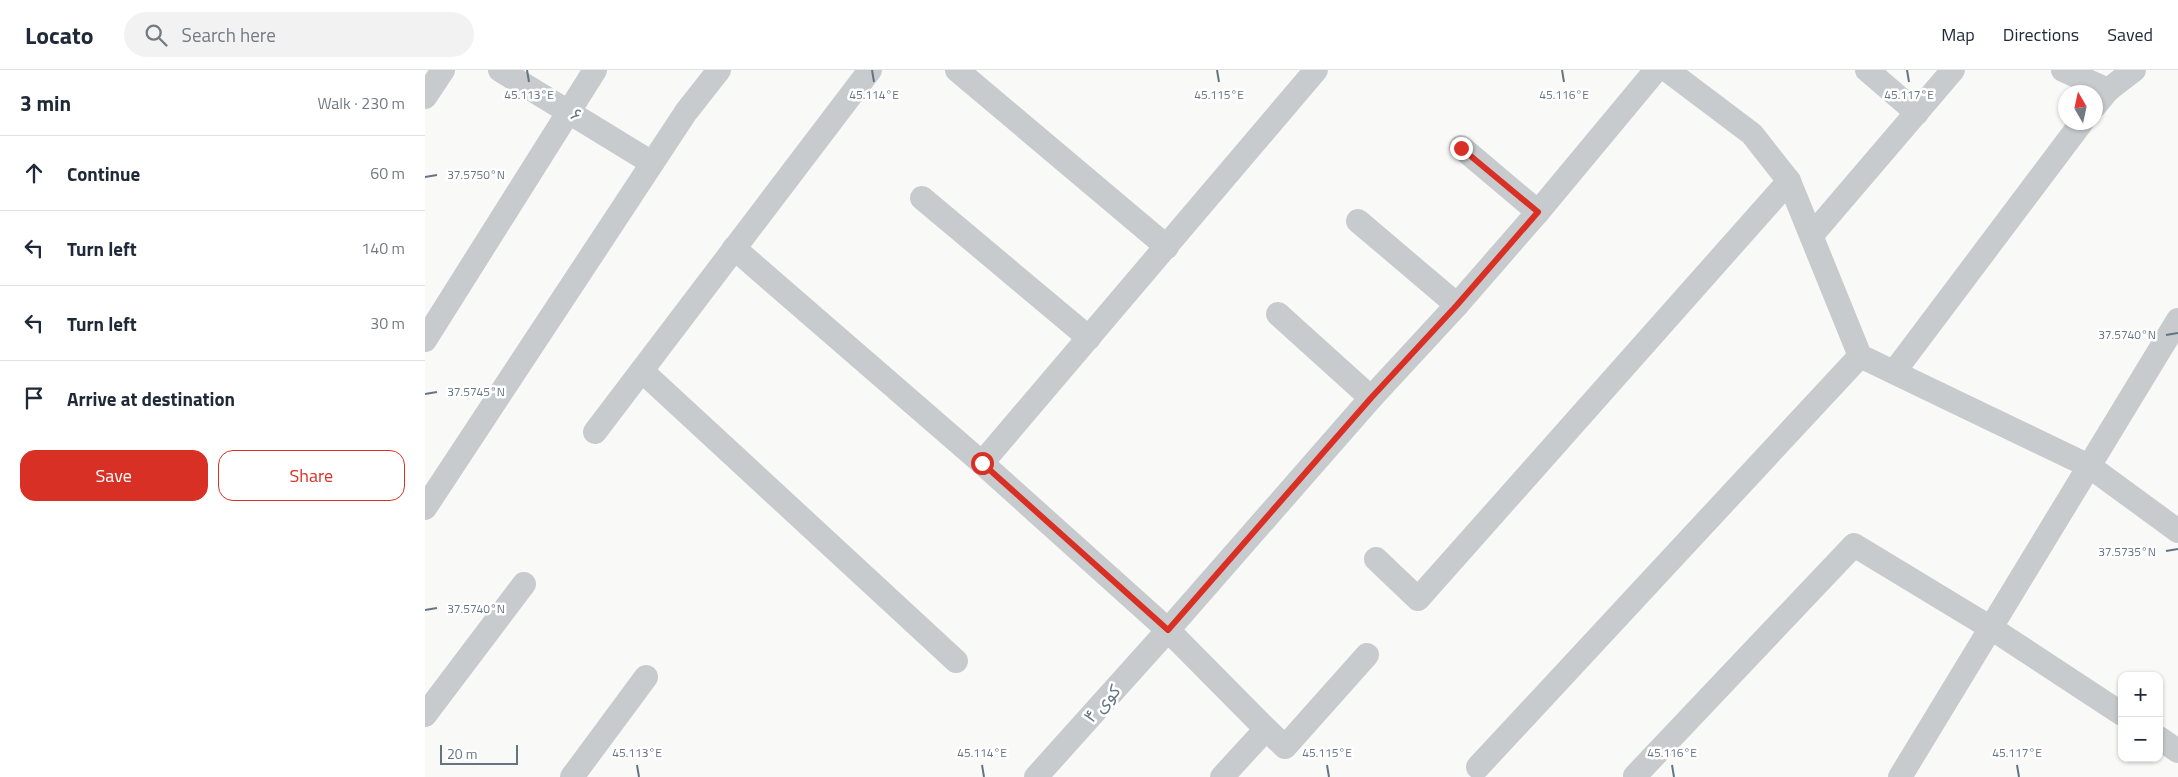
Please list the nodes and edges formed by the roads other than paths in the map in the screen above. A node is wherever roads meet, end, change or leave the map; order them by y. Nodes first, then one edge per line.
1 (443, 70) edge
2 (500, 70) edge
3 (595, 70) edge
4 (719, 70) edge
5 (870, 70) edge
6 (957, 70) edge
7 (1316, 70) edge
8 (1656, 70) edge
9 (1667, 70) edge
10 (1867, 70) edge
11 (1953, 70) edge
12 (2063, 70) edge
13 (2134, 70) edge
14 (2084, 85) edge
15 (425, 97) edge
16 (2103, 97) edge
17 (570, 111) junction
18 (1917, 113) junction
19 (2076, 130) edge
20 (1461, 148) dead end
21 (652, 163) junction
22 (1789, 181) junction
23 (922, 198) dead end
24 (1538, 212) junction
25 (1358, 221) dead end
26 (1813, 235) junction
27 (1167, 247) junction
28 (734, 248) junction
29 (1457, 305) junction
30 (1278, 314) dead end
31 (2178, 320) edge
32 (1089, 338) junction
33 (425, 340) edge
34 (1859, 356) junction
35 (641, 370) junction
36 (1894, 372) junction
37 (1371, 398) junction
38 (595, 432) dead end
39 (982, 463) junction
40 (2089, 466) junction
41 (425, 508) edge
42 (2178, 531) edge
43 (1376, 559) dead end
44 (524, 584) dead end
45 (1991, 628) junction
46 (1168, 630) junction
47 (1367, 655) dead end
48 (956, 661) dead end
49 (646, 677) dead end
50 (2118, 711) edge
51 (425, 716) edge
52 (1265, 729) junction
53 (2163, 741) edge
54 (2178, 751) edge
55 (1478, 767) dead end
56 (571, 777) edge
57 (1036, 777) edge
58 (1222, 777) edge
59 (1636, 777) edge
60 (1900, 777) edge

1 - 15 street
2 - 17 street, ۶
3 - 17 street
4 - 21 street
5 - 28 street
6 - 27 street
7 - 27 street
8 - 24 street, کوی ۴
9 - 22 street
10 - 18 street
11 - 18 street
12 - 14 street
13 - 16 street
17 - 21 street, ۶
17 - 33 street
18 - 26 street
19 - 36 street
20 - 24 street
21 - 41 street
22 - 26 street
22 - 43 street
23 - 32 street
24 - 29 street, کوی ۴
25 - 29 street
26 - 34 street
27 - 32 street
28 - 35 street
28 - 39 street
29 - 37 street, کوی ۴
30 - 37 street
31 - 40 street
32 - 39 street
34 - 36 street
34 - 55 street
35 - 38 street
35 - 48 street
36 - 40 street
37 - 46 street, کوی ۴
39 - 46 street
40 - 42 street
40 - 45 street
44 - 51 street
45 - 50 street
45 - 59 street
45 - 60 street
46 - 52 street
46 - 57 street, کوی ۴
47 - 52 street
49 - 56 street
52 - 58 street
53 - 54 street

